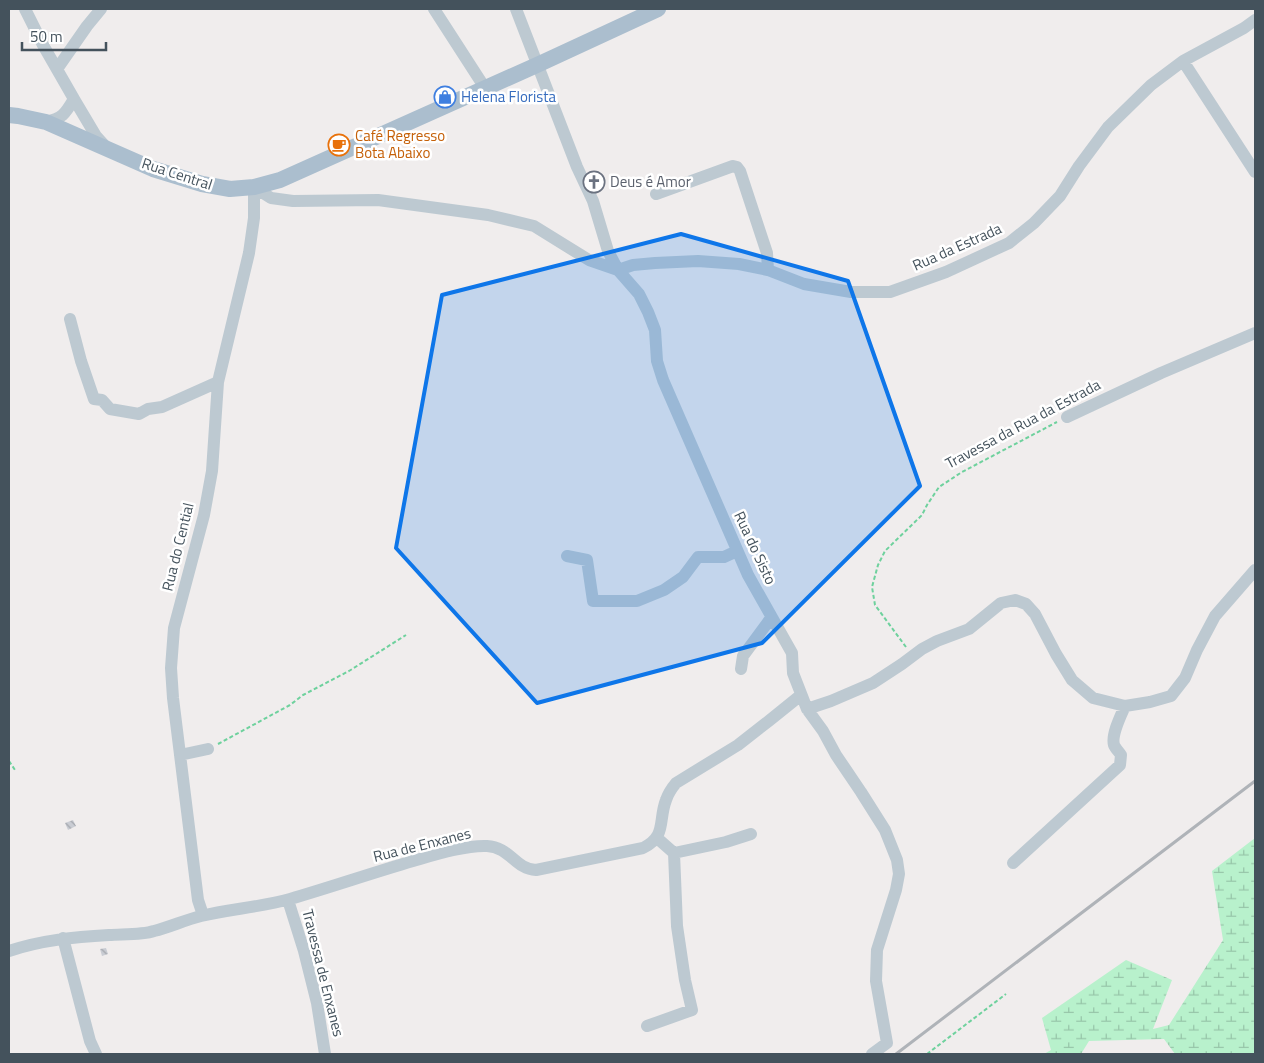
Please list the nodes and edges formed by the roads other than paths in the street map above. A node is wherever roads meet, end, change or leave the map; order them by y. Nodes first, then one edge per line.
1 (25, 9) edge
2 (101, 9) edge
3 (434, 9) edge
4 (516, 9) edge
5 (658, 9) edge
6 (1255, 20) edge
7 (1182, 61) junction
8 (537, 65) junction
9 (57, 69) junction
10 (485, 88) junction
11 (74, 99) junction
12 (9, 115) edge
13 (46, 122) junction
14 (107, 148) junction
15 (1255, 172) edge
16 (254, 187) junction
17 (656, 194) dead end
18 (618, 270) junction
19 (768, 270) junction
20 (70, 319) dead end
21 (1255, 333) edge
22 (218, 382) junction
23 (1068, 417) road end
24 (738, 551) junction
25 (567, 556) dead end
26 (1255, 570) edge
27 (771, 618) junction
28 (741, 669) dead end
29 (801, 695) junction
30 (1125, 706) junction
31 (807, 709) junction
32 (208, 749) road end
33 (180, 755) junction
34 (751, 834) dead end
35 (657, 838) junction
36 (674, 853) junction
37 (1013, 863) dead end
38 (288, 900) junction
39 (203, 915) junction
40 (63, 938) junction
41 (9, 951) edge
42 (647, 1026) dead end
43 (96, 1054) edge
44 (325, 1054) edge
45 (872, 1054) edge

1 - 9 street
2 - 9 street
3 - 10 street
4 - 8 street, Rua do Sisto
5 - 8 main road, Rua Central
6 - 7 street, Rua da Estrada
7 - 15 street
7 - 19 street, Rua da Estrada
8 - 10 main road, Rua Central
8 - 18 street, Rua do Sisto
9 - 11 street
10 - 16 main road, Rua Central
11 - 13 street
11 - 14 street
12 - 13 main road, Rua Central
13 - 14 main road, Rua Central
14 - 16 main road, Rua Central
16 - 18 street
16 - 22 street, Rua do Cential
17 - 19 street
18 - 19 street, Rua da Estrada
18 - 24 street, Rua do Sisto
20 - 22 street
21 - 23 street, Travessa da Rua da Estrada
22 - 33 street, Rua do Cential
24 - 25 street
24 - 27 street, Rua do Sisto
26 - 30 street
27 - 28 street
27 - 29 street, Rua do Sisto
29 - 31 street, Rua do Sisto
29 - 35 street
30 - 31 street
30 - 37 street
31 - 45 street, Rua do Sisto
32 - 33 street
33 - 39 street, Rua do Cential
34 - 36 street
35 - 36 street
35 - 38 street, Rua de Enxanes
36 - 42 street
38 - 39 street, Rua de Enxanes
38 - 44 street, Travessa de Enxanes
39 - 40 street, Rua de Enxanes
40 - 41 street, Rua de Enxanes
40 - 43 street

